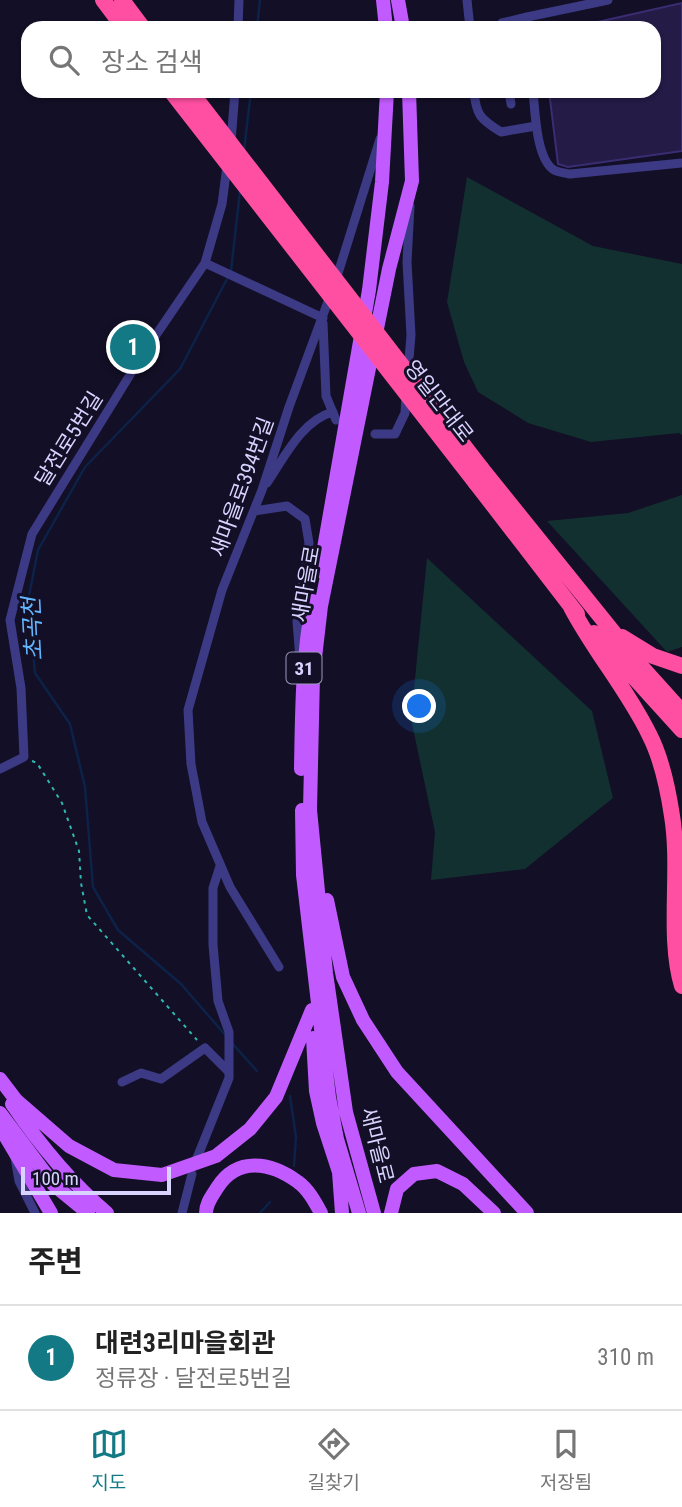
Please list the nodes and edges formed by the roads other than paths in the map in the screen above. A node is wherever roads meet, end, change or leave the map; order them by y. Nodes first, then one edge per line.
1 (103, 0) edge
2 (122, 0) edge
3 (239, 0) edge
4 (383, 0) edge
5 (398, 0) edge
6 (467, 0) edge
7 (608, 0) edge
8 (527, 17) junction
9 (119, 21) edge
10 (137, 21) edge
11 (238, 21) edge
12 (385, 21) edge
13 (401, 21) edge
14 (469, 21) edge
15 (510, 21) edge
16 (527, 21) edge
17 (177, 98) edge
18 (195, 98) edge
19 (235, 98) edge
20 (386, 98) edge
21 (409, 98) edge
22 (475, 98) edge
23 (510, 98) edge
24 (534, 98) edge
25 (511, 104) dead end
26 (384, 124) junction
27 (536, 126) junction
28 (682, 163) edge
29 (412, 181) junction
30 (205, 263) junction
31 (323, 318) junction
32 (375, 433) dead end
33 (478, 476) junction
34 (262, 490) junction
35 (254, 511) junction
36 (571, 607) junction
37 (612, 632) junction
38 (682, 666) edge
39 (302, 694) junction
40 (682, 712) edge
41 (682, 730) edge
42 (0, 769) edge
43 (310, 810) junction
44 (220, 866) junction
45 (313, 949) junction
46 (279, 967) dead end
47 (682, 986) edge
48 (312, 1010) junction
49 (229, 1072) junction
50 (0, 1079) edge
51 (122, 1082) dead end
52 (0, 1085) edge
53 (0, 1113) edge
54 (0, 1127) edge
55 (13, 1149) junction
56 (197, 1158) dead end
57 (192, 1174) dead end
58 (35, 1213) edge
59 (51, 1213) edge
60 (88, 1213) edge
61 (107, 1213) edge
62 (182, 1213) edge
63 (206, 1213) edge
64 (321, 1213) edge
65 (342, 1213) edge
66 (359, 1213) edge
67 (374, 1213) edge
68 (391, 1213) edge
69 (494, 1213) edge
70 (527, 1213) edge

1 - 9 highway
2 - 10 highway
3 - 11 street
4 - 12 main road
5 - 13 main road
6 - 14 street
7 - 8 street
8 - 15 street
8 - 16 street
17 - 33 highway, 영일만대로, bridge
18 - 33 highway, 영일만대로, bridge
19 - 30 street, 달전로5번길
20 - 26 main road, 새마을로 / 31
21 - 29 main road, 새마을로 / 31
22 - 27 street
23 - 25 street
24 - 27 street
26 - 31 street, 새마을로394번길
26 - 39 main road, 새마을로 / 31
27 - 28 street
29 - 32 street
29 - 43 main road, 새마을로 / 31
30 - 31 street
30 - 42 street, 달전로5번길
31 - 34 street, 새마을로394번길
31 - 34 street
33 - 36 highway, 영일만대로
33 - 37 highway, 영일만대로
34 - 35 street, 새마을로394번길
35 - 39 street
35 - 44 street, 새마을로394번길
36 - 41 highway, 영일만대로
36 - 47 highway
37 - 38 highway
37 - 40 highway, 영일만대로
39 - 45 main road, 새마을로 / 31
43 - 67 main road, 새마을로 / 31
43 - 70 main road
44 - 46 street, 새마을로394번길
44 - 49 street
45 - 48 main road
45 - 66 main road, 새마을로 / 31
48 - 50 main road
48 - 65 main road
49 - 51 street
49 - 56 street
52 - 61 main road
53 - 60 main road
54 - 55 main road
55 - 58 street
55 - 59 main road
57 - 62 street
63 - 64 main road
68 - 69 main road

